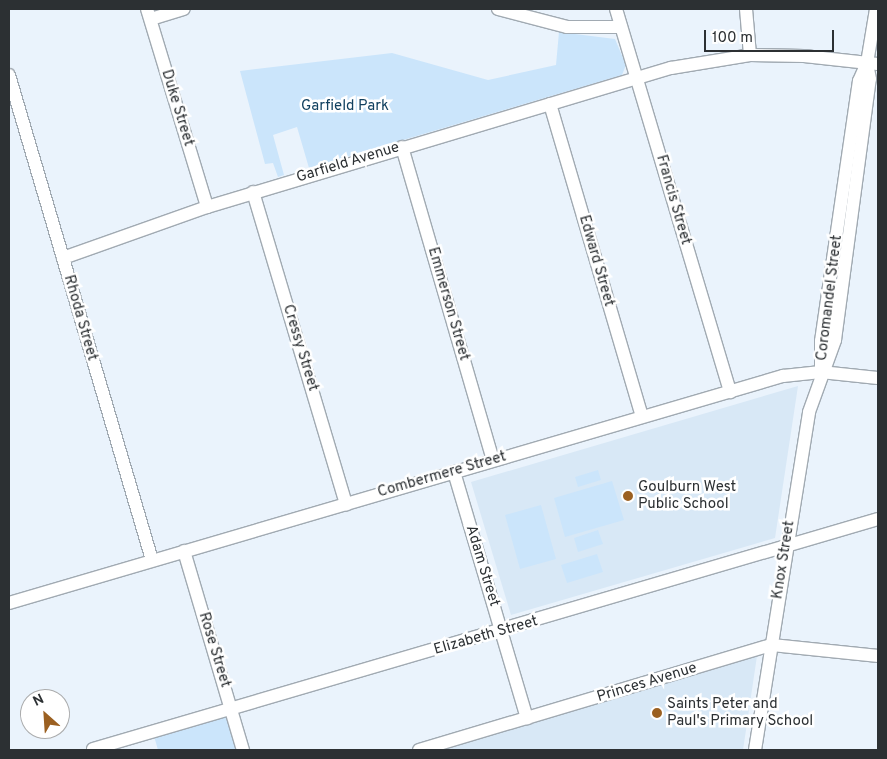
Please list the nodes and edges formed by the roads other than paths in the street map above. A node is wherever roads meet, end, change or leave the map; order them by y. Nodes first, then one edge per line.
1 (184, 9) edge
2 (498, 9) edge
3 (616, 9) edge
4 (746, 9) edge
5 (876, 9) edge
6 (149, 14) edge
7 (621, 27) junction
8 (750, 54) junction
9 (873, 64) edge
10 (9, 75) edge
11 (637, 78) junction
12 (550, 104) junction
13 (402, 147) junction
14 (253, 192) junction
15 (207, 207) junction
16 (63, 258) junction
17 (821, 372) junction
18 (878, 378) edge
19 (730, 392) junction
20 (642, 417) junction
21 (494, 460) junction
22 (454, 472) junction
23 (346, 504) junction
24 (878, 519) edge
25 (786, 546) junction
26 (184, 551) junction
27 (152, 560) junction
28 (9, 604) edge
29 (501, 632) junction
30 (772, 644) junction
31 (878, 656) edge
32 (231, 709) junction
33 (527, 718) junction
34 (93, 749) edge
35 (243, 750) edge
36 (419, 750) edge
37 (755, 750) edge

1 - 6 street
2 - 7 street
3 - 7 street, Francis Street
4 - 8 street
5 - 9 street, Coromandel Street
6 - 15 street, Duke Street
7 - 11 street, Francis Street
8 - 9 street, Garfield Avenue
8 - 11 street, Garfield Avenue
9 - 17 street, Coromandel Street
10 - 16 street, Rhoda Street
11 - 12 street, Garfield Avenue
11 - 19 street, Francis Street
12 - 13 street, Garfield Avenue
12 - 20 street, Edward Street
13 - 14 street, Garfield Avenue
13 - 21 street, Emmerson Street
14 - 15 street, Garfield Avenue
14 - 23 street, Cressy Street
15 - 16 street, Garfield Avenue
16 - 27 street, Rhoda Street
17 - 18 street, Combermere Street
17 - 19 street, Combermere Street
17 - 25 street, Knox Street
19 - 20 street, Combermere Street
20 - 21 street, Combermere Street
21 - 22 street, Combermere Street
22 - 23 street, Combermere Street
22 - 29 street, Adam Street
23 - 26 street, Combermere Street
24 - 25 street, Elizabeth Street
25 - 29 street, Elizabeth Street
25 - 30 street, Knox Street
26 - 27 street, Combermere Street
26 - 32 street, Rose Street
27 - 28 street, Combermere Street
29 - 32 street, Elizabeth Street
29 - 33 street, Adam Street
30 - 31 street, Princes Avenue
30 - 33 street, Princes Avenue
30 - 37 street, Knox Street
32 - 34 street, Elizabeth Street
32 - 35 street, Rose Street
33 - 36 street, Princes Avenue

